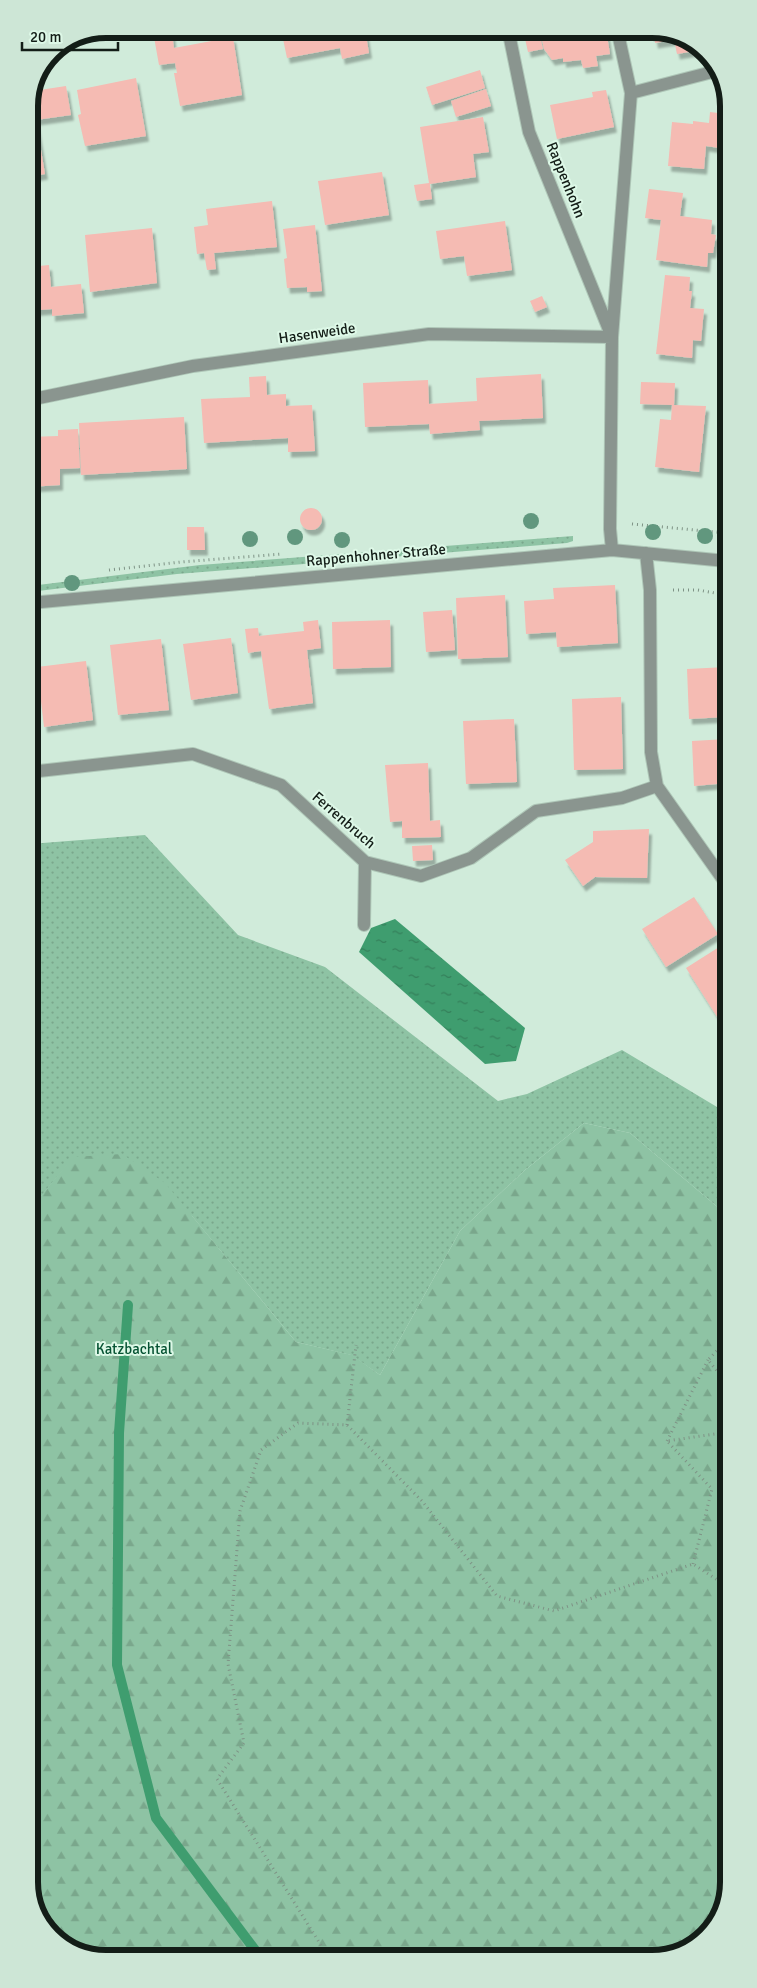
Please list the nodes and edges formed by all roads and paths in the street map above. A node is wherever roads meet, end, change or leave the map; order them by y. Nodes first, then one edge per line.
1 (510, 38) edge
2 (619, 38) edge
3 (710, 73) edge
4 (632, 93) junction
5 (612, 337) junction
6 (38, 398) edge
7 (612, 550) junction
8 (646, 553) junction
9 (719, 560) edge
10 (650, 590) junction
11 (719, 593) edge
12 (38, 602) edge
13 (38, 771) edge
14 (657, 786) junction
15 (365, 862) junction
16 (719, 875) edge
17 (364, 925) dead end
18 (356, 1345) dead end
19 (719, 1348) edge
20 (708, 1360) junction
21 (719, 1373) edge
22 (347, 1425) junction
23 (719, 1433) edge
24 (667, 1441) junction
25 (693, 1564) junction
26 (719, 1581) edge
27 (324, 1950) edge

1 - 5 street, Rappenhohn
2 - 4 street, Rappenhohn
3 - 4 street
4 - 5 street, Rappenhohn
5 - 6 street, Hasenweide
5 - 7 street, Rappenhohn
7 - 8 street, Rappenhohner Straße
7 - 12 street, Rappenhohner Straße
8 - 9 street, Rappenhohner Straße
8 - 10 street
10 - 11 path
10 - 14 street
13 - 15 street, Ferrenbruch
14 - 15 street, Ferrenbruch
14 - 16 street
15 - 17 street
18 - 22 path
19 - 20 path
20 - 21 path
20 - 24 path
22 - 25 path
22 - 27 path
23 - 24 path
24 - 25 path
25 - 26 path

